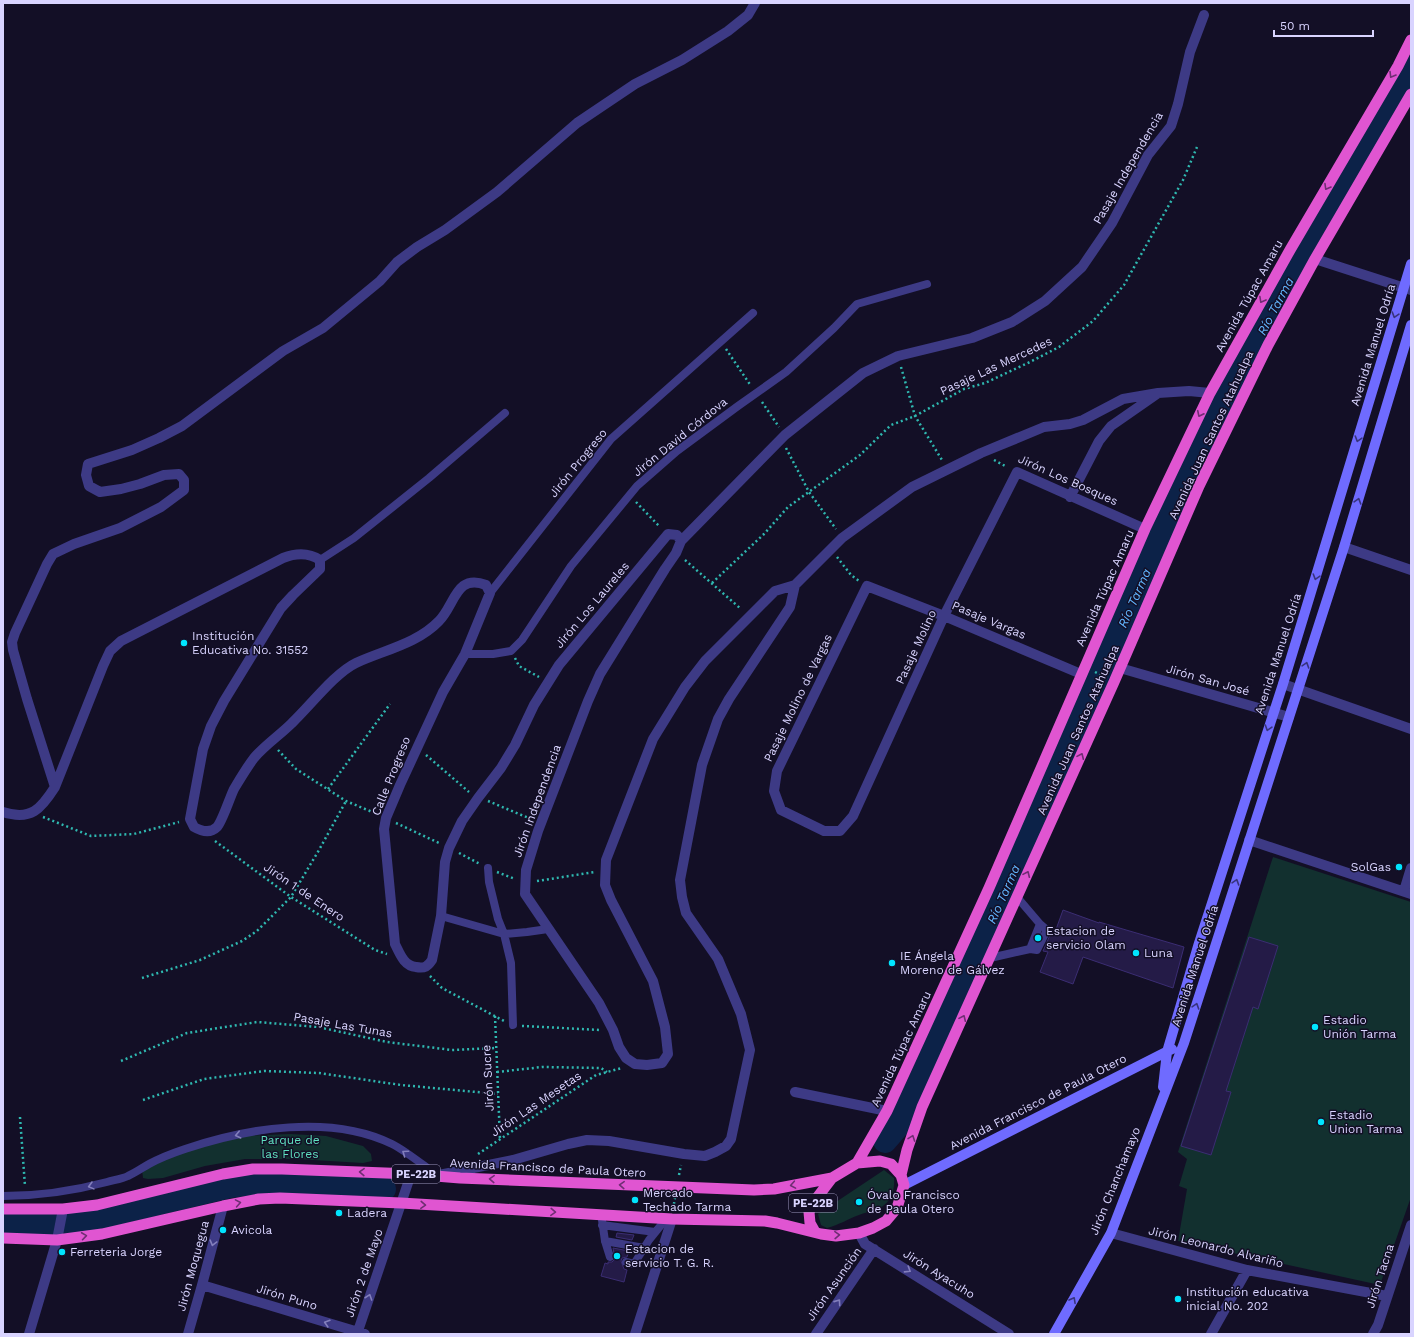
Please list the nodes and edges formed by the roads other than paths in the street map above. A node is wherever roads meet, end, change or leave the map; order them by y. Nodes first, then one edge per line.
1 (754, 3) edge
2 (1204, 15) dead end
3 (1411, 40) edge
4 (1411, 94) edge
5 (1315, 260) junction
6 (1411, 264) edge
7 (927, 284) dead end
8 (1407, 289) edge
9 (753, 313) dead end
10 (1411, 325) edge
11 (1158, 393) junction
12 (1210, 393) junction
13 (505, 413) dead end
14 (1017, 472) joint
15 (1070, 497) junction
16 (1333, 521) junction
17 (1350, 526) junction
18 (1145, 529) junction
19 (681, 541) junction
20 (1344, 547) junction
21 (1322, 558) junction
22 (320, 560) junction
23 (1339, 563) junction
24 (1411, 570) edge
25 (794, 585) junction
26 (867, 586) joint
27 (490, 593) junction
28 (944, 616) junction
29 (465, 654) junction
30 (1120, 668) junction
31 (1081, 674) junction
32 (1283, 684) junction
33 (1298, 690) junction
34 (1273, 712) junction
35 (1289, 717) junction
36 (1411, 729) edge
37 (55, 787) junction
38 (6, 814) edge
39 (840, 831) joint
40 (1249, 840) junction
41 (488, 868) road end
42 (1411, 868) edge
43 (1408, 893) edge
44 (1017, 897) junction
45 (1213, 899) junction
46 (1229, 904) junction
47 (441, 916) junction
48 (548, 929) junction
49 (504, 934) junction
50 (990, 958) junction
51 (423, 968) joint
52 (513, 1025) road end
53 (1184, 1043) junction
54 (1167, 1052) junction
55 (795, 1092) dead end
56 (1162, 1100) junction
57 (887, 1111) junction
58 (857, 1162) junction
59 (411, 1174) junction
60 (437, 1175) junction
61 (832, 1178) junction
62 (902, 1180) junction
63 (3, 1196) edge
64 (401, 1203) junction
65 (223, 1206) junction
66 (3, 1209) edge
67 (62, 1212) junction
68 (669, 1219) junction
69 (602, 1220) junction
70 (1411, 1225) edge
71 (656, 1232) junction
72 (815, 1232) junction
73 (859, 1233) junction
74 (1111, 1233) junction
75 (58, 1236) junction
76 (3, 1238) edge
77 (605, 1240) junction
78 (644, 1248) junction
79 (874, 1249) junction
80 (610, 1257) dead end
81 (626, 1262) dead end
82 (1247, 1270) junction
83 (202, 1285) junction
84 (1388, 1296) junction
85 (360, 1333) edge
86 (29, 1334) edge
87 (188, 1334) edge
88 (635, 1334) edge
89 (816, 1334) edge
90 (1009, 1334) edge
91 (1054, 1334) edge
92 (1211, 1334) edge
93 (1373, 1334) edge

1 - 37 street
2 - 19 street, Pasaje Independencia
3 -> 12 highway, Avenida Túpac Amaru / PE-22B
4 - 5 highway, Avenida Juan Santos Atahualpa / PE-22B
5 - 8 street
5 - 30 highway, Avenida Juan Santos Atahualpa / PE-22B
6 - 8 main road, Avenida Manuel Odría
7 - 29 lane, Jirón David Córdova
8 -> 16 main road, Avenida Manuel Odría
9 - 27 lane, Jirón Progreso
17 -> 10 main road, Avenida Manuel Odría
11 - 12 street
11 - 15 street
11 - 25 street
12 -> 18 highway, Avenida Túpac Amaru / PE-22B
13 - 22 lane
14 - 15 street, Jirón Los Bosques
14 - 28 street, Pasaje Molino
15 - 18 street, Jirón Los Bosques
16 - 17 main road
16 - 21 main road, Avenida Manuel Odría
17 - 20 main road, Avenida Manuel Odría
18 - 31 highway, Avenida Túpac Amaru / PE-22B
19 - 47 street, Jirón Los Laureles
19 - 48 street, Jirón Independencia
20 - 23 main road, Avenida Manuel Odría
20 - 24 street
21 - 23 main road
21 -> 32 main road, Avenida Manuel Odría
22 - 27 street
22 - 37 street
33 -> 23 main road, Avenida Manuel Odría
25 - 48 street, Jirón Independencia
25 - 60 street
26 - 28 street, Pasaje Vargas
26 - 39 street, Pasaje Molino de Vargas
27 - 29 street, Calle Progreso
28 - 31 street, Pasaje Vargas
28 - 39 street, Pasaje Molino
29 - 51 street, Calle Progreso
30 - 34 street, Jirón San José
44 -> 30 highway, Avenida Juan Santos Atahualpa / PE-22B
31 - 57 highway, Avenida Túpac Amaru / PE-22B
32 - 33 street
32 - 34 main road, Avenida Manuel Odría
33 - 35 main road, Avenida Manuel Odría
33 - 36 street
34 - 35 street, Jirón San José
34 -> 45 main road, Avenida Manuel Odría
35 - 40 main road, Avenida Manuel Odría
37 - 38 street
40 - 43 street
46 -> 40 main road, Avenida Manuel Odría
41 - 49 lane
42 - 43 street
44 - 50 highway, Avenida Juan Santos Atahualpa / PE-22B
44 - 50 lane
45 - 46 main road
45 - 54 main road, Avenida Manuel Odría
53 -> 46 main road, Avenida Manuel Odría
47 - 49 lane
47 - 51 street, Jirón Los Laureles
48 - 49 lane
49 - 52 lane
62 -> 50 highway, Avenida Juan Santos Atahualpa / PE-22B
53 - 54 main road, Avenida Francisco de Paula Otero
53 - 56 main road, Jirón Chanchamayo
54 - 56 main road, Jirón Chanchamayo
54 - 62 main road, Avenida Francisco de Paula Otero
55 - 57 street
56 - 74 main road, Jirón Chanchamayo
57 - 58 highway, Avenida Túpac Amaru / PE-22B
58 - 61 highway, PE-22B
58 - 62 highway
59 - 60 highway, Avenida Francisco de Paula Otero / PE-22B
59 - 64 street, Jirón 2 de Mayo
59 -> 67 highway, Avenida Francisco de Paula Otero / PE-22B
61 -> 60 highway, Avenida Francisco de Paula Otero / PE-22B
60 -> 63 lane
61 - 72 highway, PE-22B
62 - 73 highway, PE-22B
65 -> 64 highway, PE-22B
64 -> 69 highway, PE-22B
85 -> 64 street, Jirón 2 de Mayo
75 -> 65 highway, PE-22B
65 -> 83 street, Jirón Moquegua
66 - 67 highway, Avenida Francisco de Paula Otero / PE-22B
67 - 75 street
68 - 69 highway, PE-22B
68 - 71 lane
68 - 72 highway, PE-22B
68 - 88 street
69 - 71 lane
69 - 77 lane
70 - 84 street, Jirón Tacna
71 - 78 lane
72 -> 73 highway, PE-22B
73 - 79 street, Jirón Ayacuho
74 - 82 street, Jirón Leonardo Alvariño
91 -> 74 main road, Jirón Chanchamayo
75 - 76 highway, PE-22B
75 - 86 street
77 - 78 lane
77 - 80 lane
78 - 81 lane
89 -> 79 street, Jirón Asunción
79 -> 90 street, Jirón Ayacuho
82 - 84 street, Jirón Leonardo Alvariño
82 - 92 street
85 -> 83 street, Jirón Puno
83 - 87 street, Jirón Moquegua
84 - 93 street, Jirón Tacna

